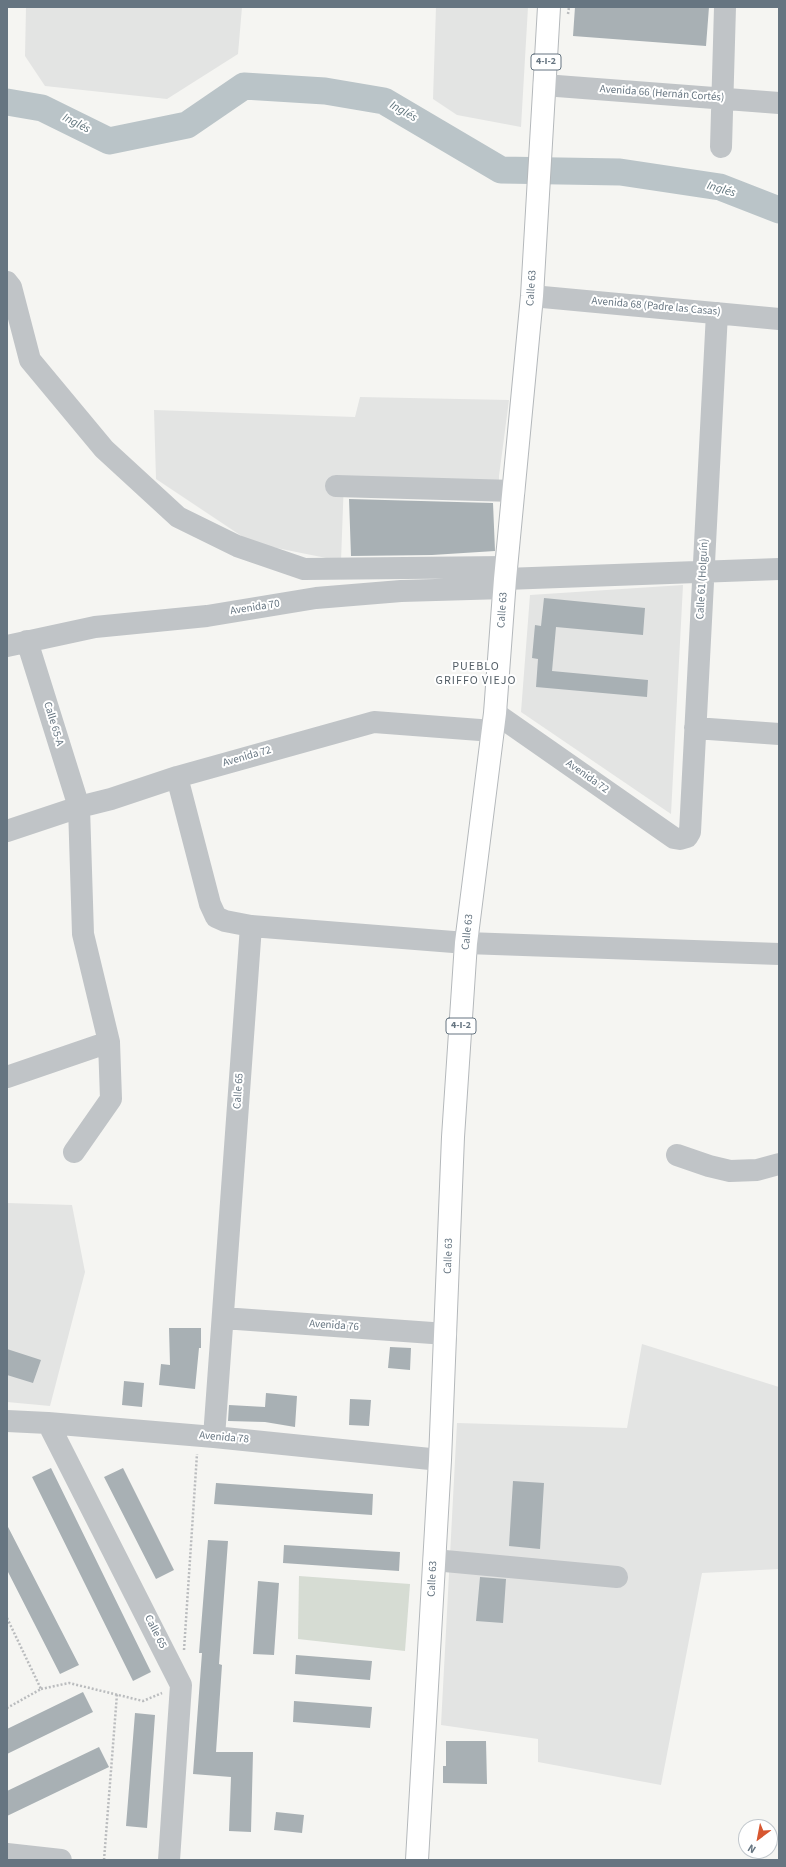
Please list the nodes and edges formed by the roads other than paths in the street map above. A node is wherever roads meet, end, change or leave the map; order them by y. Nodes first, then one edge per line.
1 (549, 7) edge
2 (725, 7) edge
3 (544, 85) junction
4 (721, 98) junction
5 (779, 103) edge
6 (721, 147) dead end
7 (7, 282) edge
8 (532, 296) junction
9 (717, 313) junction
10 (779, 319) edge
11 (336, 486) dead end
12 (514, 491) junction
13 (779, 569) edge
14 (704, 572) junction
15 (505, 578) junction
16 (17, 644) edge
17 (494, 722) junction
18 (695, 728) junction
19 (779, 734) edge
20 (177, 777) junction
21 (79, 806) junction
22 (7, 831) edge
23 (680, 839) joint
24 (251, 926) junction
25 (466, 942) junction
26 (779, 954) edge
27 (109, 1042) junction
28 (7, 1077) edge
29 (74, 1152) dead end
30 (677, 1155) dead end
31 (779, 1164) edge
32 (223, 1318) junction
33 (446, 1334) junction
34 (7, 1421) edge
35 (48, 1423) junction
36 (206, 1436) junction
37 (440, 1460) junction
38 (434, 1560) junction
39 (617, 1577) dead end
40 (7, 1854) edge
41 (61, 1860) edge
42 (169, 1860) edge
43 (417, 1860) edge

1 - 3 main road, Calle 63 / 4-I-2
2 - 4 street
3 - 4 street, Avenida 66 (Hernán Cortés)
3 - 8 main road, Calle 63 / 4-I-2
4 - 5 street, Avenida 66 (Hernán Cortés)
4 - 6 street
7 - 15 street
8 - 9 street, Avenida 68 (Padre las Casas)
8 - 12 main road, Calle 63 / 4-I-2
9 - 10 street, Avenida 68 (Padre las Casas)
9 - 14 street, Calle 61 (Holguín)
11 - 12 street
12 - 15 main road, Calle 63 / 4-I-2
13 - 14 street
14 - 15 street
14 - 18 street, Calle 61 (Holguín)
15 - 16 street, Avenida 70
15 - 17 main road, Calle 63 / 4-I-2
16 - 21 street, Calle 65-A
17 - 20 street, Avenida 72
17 - 23 street, Avenida 72
17 - 25 main road, Calle 63 / 4-I-2
18 - 19 street
18 - 23 street, Calle 61 (Holguín)
20 - 21 street, Avenida 72
20 - 24 street
21 - 22 street, Avenida 72
21 - 27 street, Calle 65-A
24 - 25 street
24 - 32 street, Calle 65
25 - 26 street
25 - 33 main road, Calle 63 / 4-I-2
27 - 28 street
27 - 29 street, Calle 65-A
30 - 31 street
32 - 33 street, Avenida 76
32 - 36 street, Calle 65
33 - 37 main road, Calle 63 / 4-I-2
34 - 35 street, Avenida 78
35 - 36 street, Avenida 78
35 - 42 street, Calle 65
36 - 37 street, Avenida 78
37 - 38 main road, Calle 63 / 4-I-2
38 - 39 street
38 - 43 main road, Calle 63 / 4-I-2
40 - 41 street

